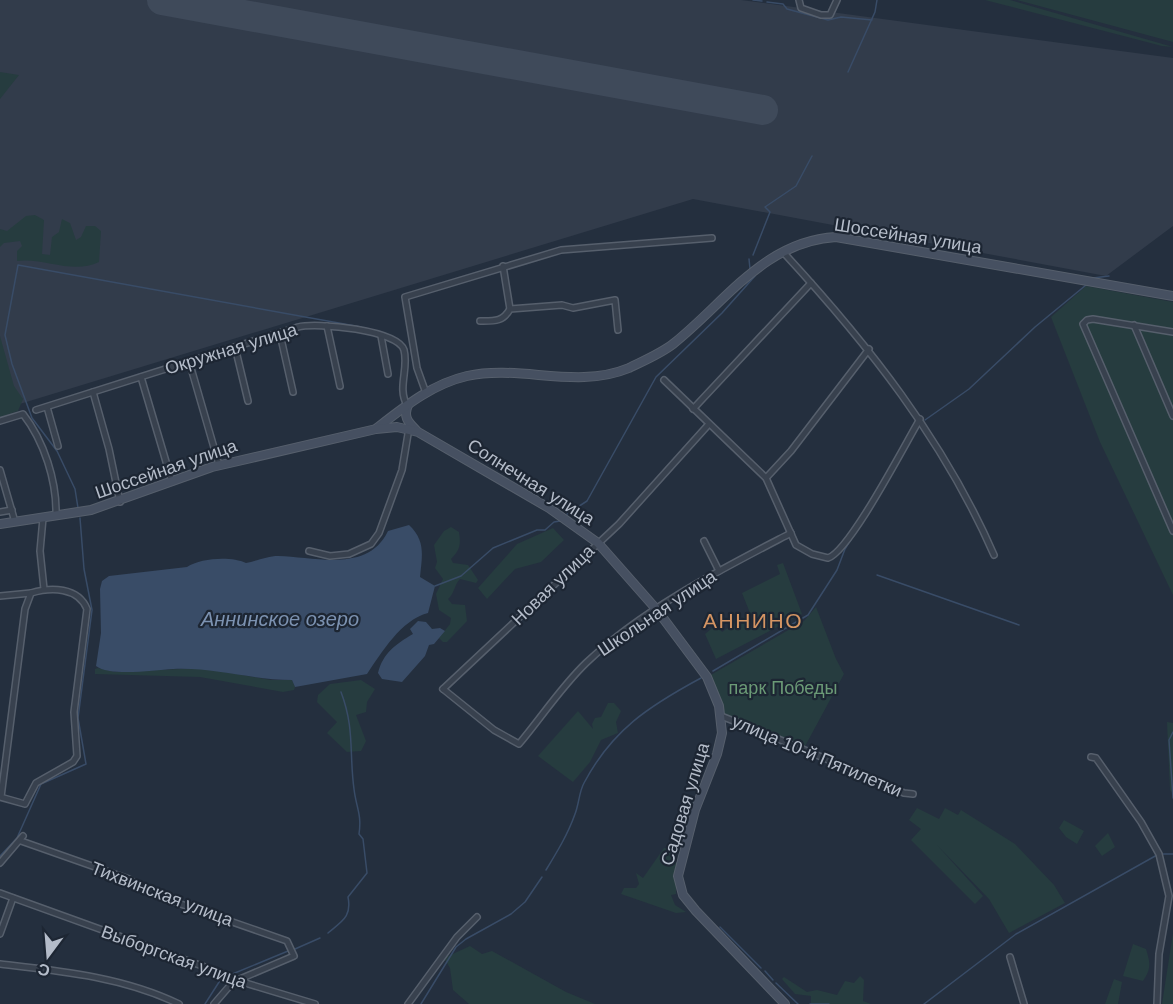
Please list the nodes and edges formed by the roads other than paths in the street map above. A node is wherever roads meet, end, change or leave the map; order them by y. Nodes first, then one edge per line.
1 (799, 0) edge
2 (837, 0) edge
3 (712, 238) dead end
4 (783, 252) junction
5 (503, 266) junction
6 (811, 283) junction
7 (1173, 296) edge
8 (510, 309) junction
9 (480, 321) dead end
10 (1134, 325) junction
11 (327, 326) junction
12 (618, 330) dead end
13 (1173, 332) edge
14 (280, 334) junction
15 (381, 336) junction
16 (235, 347) junction
17 (869, 350) junction
18 (189, 362) junction
19 (388, 374) dead end
20 (141, 377) junction
21 (664, 380) dead end
22 (340, 386) dead end
23 (93, 392) junction
24 (293, 392) dead end
25 (426, 393) junction
26 (248, 401) dead end
27 (408, 405) junction
28 (47, 407) junction
29 (693, 409) junction
30 (36, 410) dead end
31 (1173, 416) edge
32 (920, 419) junction
33 (0, 421) edge
34 (709, 424) junction
35 (375, 429) junction
36 (409, 429) junction
37 (418, 431) junction
38 (58, 446) dead end
39 (219, 465) junction
40 (0, 470) edge
41 (766, 478) junction
42 (172, 482) junction
43 (120, 502) junction
44 (12, 510) junction
45 (0, 512) edge
46 (56, 516) junction
47 (43, 518) junction
48 (15, 522) junction
49 (0, 524) edge
50 (1173, 531) edge
51 (790, 533) junction
52 (704, 541) dead end
53 (598, 543) junction
54 (309, 551) dead end
55 (994, 555) dead end
56 (719, 571) junction
57 (44, 589) junction
58 (31, 593) junction
59 (0, 596) edge
60 (657, 610) junction
61 (721, 716) junction
62 (519, 744) joint
63 (1091, 757) dead end
64 (913, 794) dead end
65 (1, 797) edge
66 (0, 863) edge
67 (0, 893) edge
68 (13, 898) junction
69 (477, 917) dead end
70 (0, 934) edge
71 (1010, 957) dead end
72 (0, 964) edge
73 (233, 982) junction
74 (178, 1004) edge
75 (214, 1004) edge
76 (315, 1004) edge
77 (408, 1004) edge
78 (784, 1004) edge
79 (1024, 1004) edge
80 (1157, 1004) edge

1 - 2 street
3 - 5 street
4 - 6 street
4 - 7 main road, Шоссейная улица
4 - 25 main road, Шоссейная улица
5 - 8 street
5 - 25 street
6 - 17 street
6 - 29 street
8 - 9 street
8 - 12 street
10 - 13 street
10 - 31 street
10 - 50 street
11 - 14 street, Окружная улица
11 - 15 street, Окружная улица
11 - 22 street
14 - 16 street, Окружная улица
14 - 24 street
15 - 19 street
15 - 27 street, Окружная улица
16 - 18 street, Окружная улица
16 - 26 street
17 - 32 street
17 - 41 street
18 - 20 street, Окружная улица
18 - 39 street
20 - 23 street, Окружная улица
20 - 42 street
21 - 29 street
23 - 28 street, Окружная улица
23 - 43 street
25 - 27 main road, Шоссейная улица
27 - 35 main road, Шоссейная улица
27 - 37 main road
28 - 30 street, Окружная улица
28 - 38 street
29 - 34 street
32 - 51 street
32 - 55 street
33 - 46 street
34 - 41 street
34 - 53 street, Новая улица
35 - 36 main road, Солнечная улица
35 - 39 main road, Шоссейная улица
36 - 37 main road, Солнечная улица
36 - 54 street
37 - 53 main road, Солнечная улица
39 - 42 main road, Шоссейная улица
40 - 44 street
41 - 51 street
42 - 43 main road, Шоссейная улица
43 - 46 main road, Шоссейная улица
44 - 45 street
44 - 48 street
46 - 47 main road, Шоссейная улица
47 - 48 main road, Шоссейная улица
47 - 57 street
48 - 49 main road, Шоссейная улица
51 - 56 street, Школьная улица
52 - 56 street
53 - 60 main road, Солнечная улица
53 - 62 street, Новая улица
56 - 60 street, Школьная улица
57 - 58 street
57 - 65 street
58 - 59 street
58 - 65 street
60 - 61 main road, Солнечная улица
60 - 62 street, Школьная улица
61 - 64 street, улица 10-й Пятилетки
61 - 78 main road, Садовая улица
63 - 80 street
66 - 73 street, Тихвинская улица
67 - 68 street, Выборгская улица
68 - 70 street
68 - 73 street, Выборгская улица
69 - 77 street
71 - 79 street
72 - 74 street
73 - 75 street
73 - 76 street, Выборгская улица

